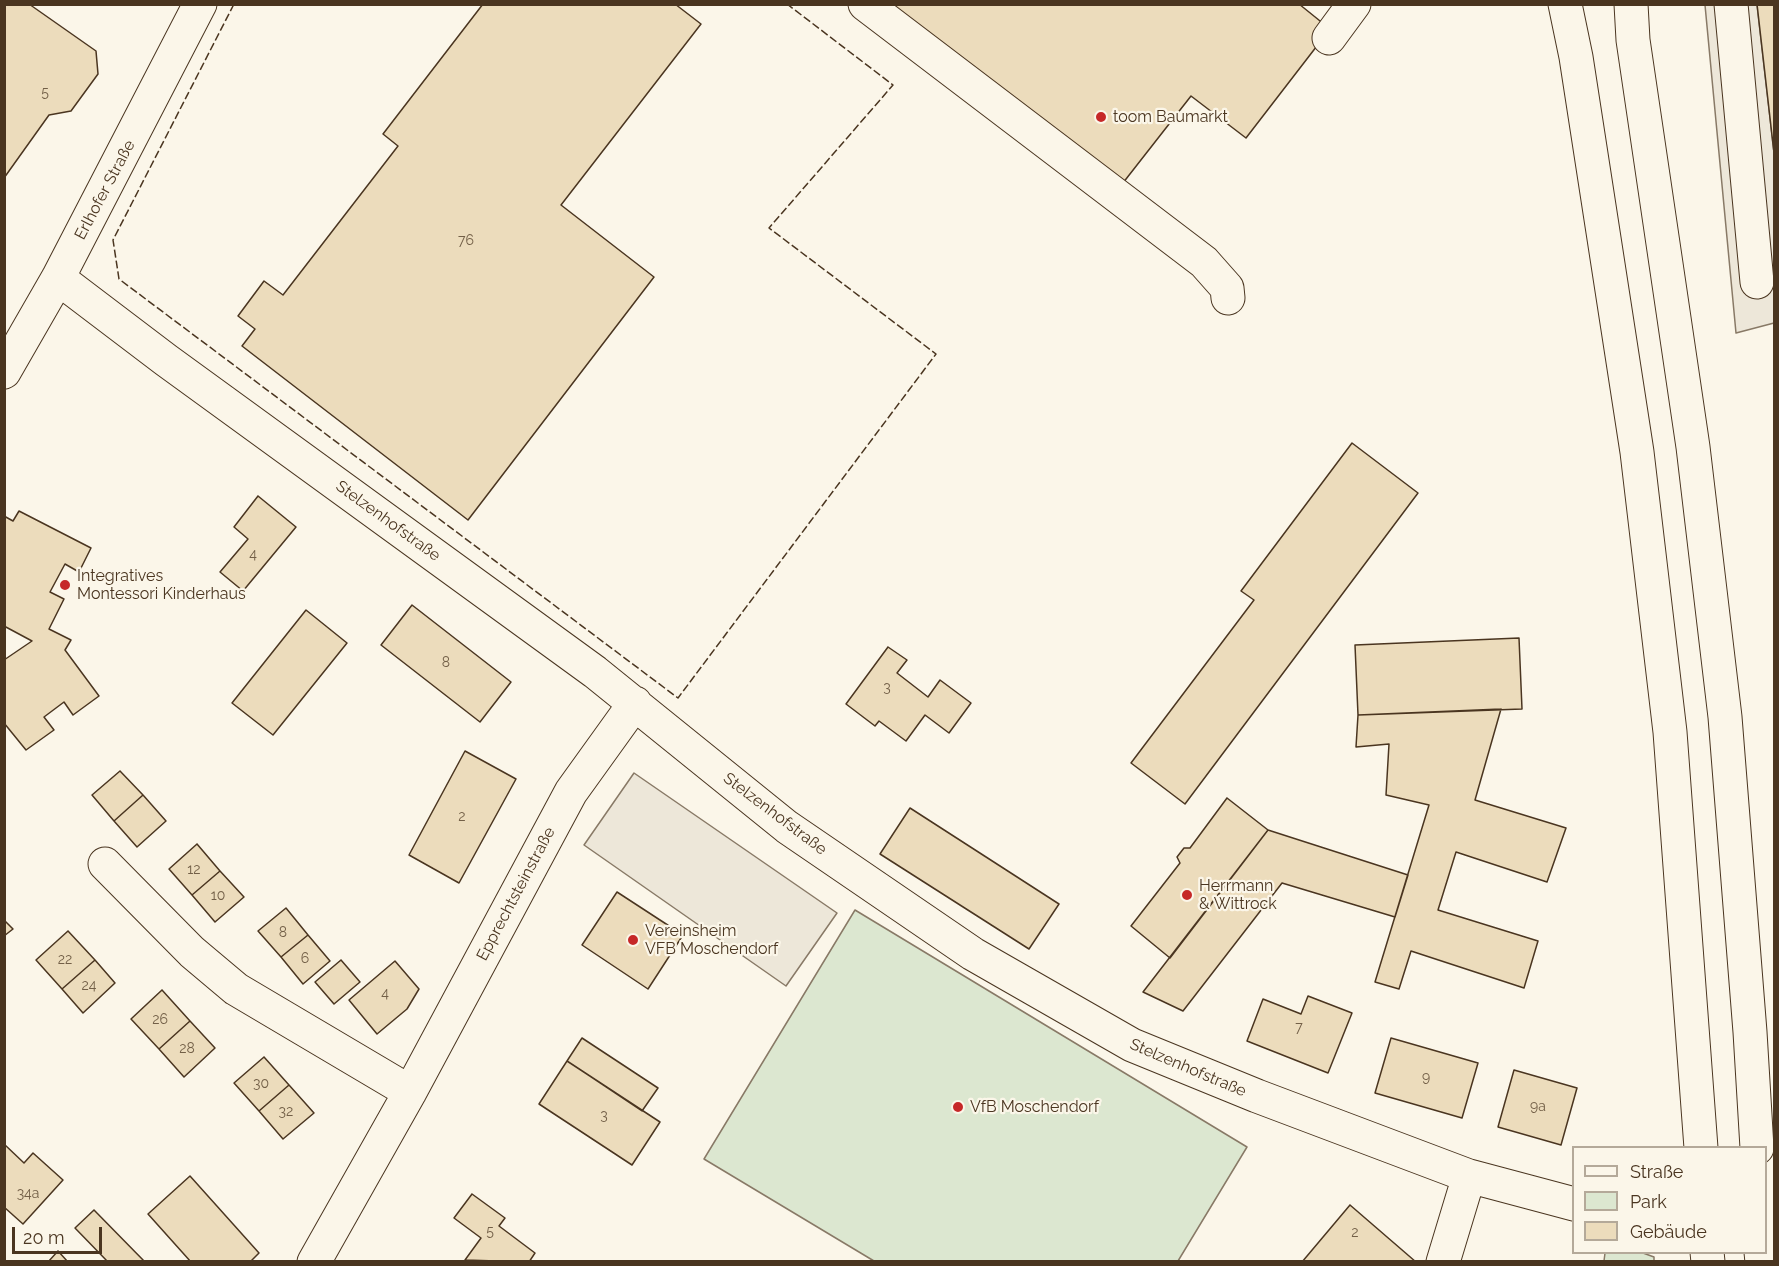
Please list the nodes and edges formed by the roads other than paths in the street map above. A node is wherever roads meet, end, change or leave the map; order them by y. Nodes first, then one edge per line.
1 (200, 4) edge
2 (865, 4) edge
3 (1354, 4) edge
4 (1565, 4) edge
5 (1625, 4) edge
6 (1631, 4) edge
7 (1731, 4) edge
8 (1329, 38) dead end
9 (1633, 40) junction
10 (58, 278) junction
11 (1757, 282) dead end
12 (1228, 298) dead end
13 (4, 372) edge
14 (635, 703) junction
15 (105, 864) dead end
16 (410, 1092) junction
17 (1701, 1146) edge
18 (1757, 1146) edge
19 (1469, 1176) junction
20 (1572, 1203) edge
21 (1759, 1254) edge
22 (1774, 1258) edge
23 (314, 1262) edge
24 (1443, 1262) edge

1 - 10 main road, Erlhofer Straße
2 - 12 main road
3 - 8 main road
4 - 17 main road
5 - 9 main road
6 - 9 main road
7 - 11 main road
9 - 18 main road
10 - 13 main road, Erlhofer Straße
10 - 14 main road, Stelzenhofstraße
14 - 16 main road, Epprechtsteinstraße
14 - 19 main road, Stelzenhofstraße
15 - 16 main road
16 - 23 main road, Epprechtsteinstraße
19 - 20 main road, Stelzenhofstraße
19 - 24 main road
21 - 22 main road

